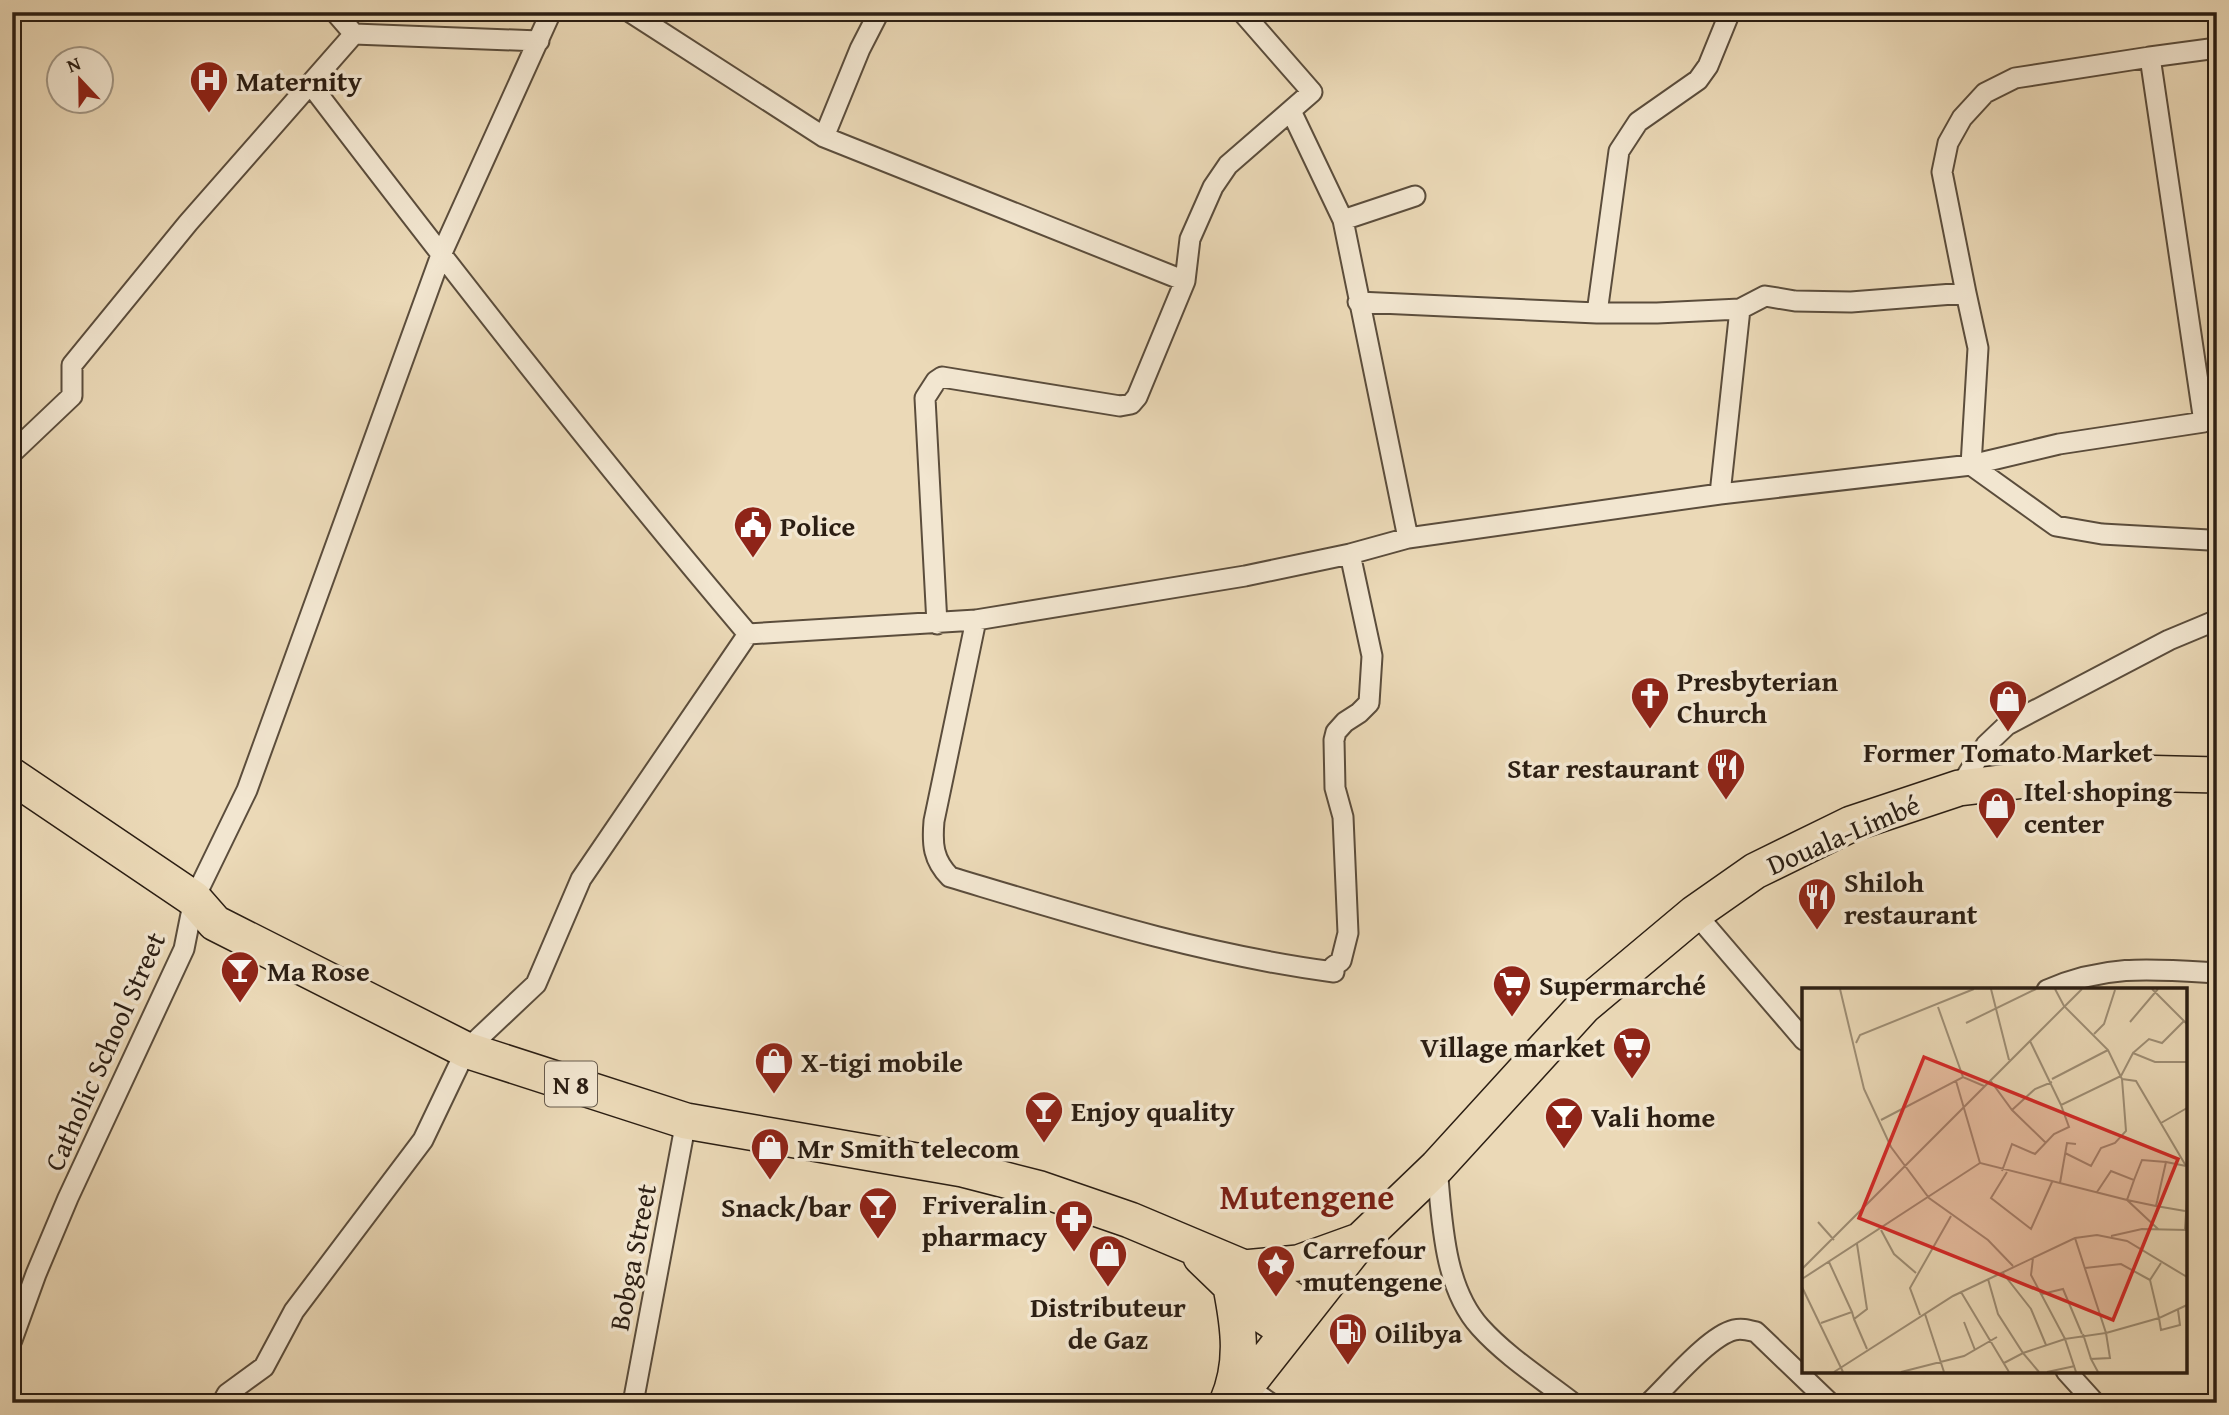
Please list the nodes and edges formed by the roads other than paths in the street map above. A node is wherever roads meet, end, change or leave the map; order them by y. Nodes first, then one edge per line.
1 (335, 12) edge
2 (551, 12) edge
3 (630, 12) edge
4 (879, 12) edge
5 (1242, 12) edge
6 (1730, 12) edge
7 (354, 34) junction
8 (539, 41) junction
9 (2217, 48) edge
10 (2150, 57) junction
11 (310, 85) junction
12 (1290, 111) junction
13 (824, 137) junction
14 (1415, 196) dead end
15 (1343, 220) junction
16 (441, 256) junction
17 (1185, 281) junction
18 (1966, 293) junction
19 (1358, 302) junction
20 (1740, 309) junction
21 (1597, 313) junction
22 (2211, 421) edge
23 (12, 453) edge
24 (1971, 465) junction
25 (1720, 494) junction
26 (1408, 538) junction
27 (2217, 543) edge
28 (1350, 554) junction
29 (976, 620) junction
30 (2217, 620) edge
31 (937, 624) junction
32 (748, 634) junction
33 (2217, 775) edge
34 (12, 776) edge
35 (1959, 788) junction
36 (194, 899) junction
37 (1695, 913) junction
38 (2217, 973) edge
39 (2052, 988) edge
40 (1802, 1038) edge
41 (466, 1050) junction
42 (686, 1121) junction
43 (1437, 1167) junction
44 (1361, 1240) junction
45 (1238, 1277) junction
46 (1297, 1320) junction
47 (12, 1340) edge
48 (2068, 1373) edge
49 (1243, 1399) edge
50 (222, 1403) edge
51 (633, 1403) edge
52 (1573, 1403) edge
53 (1649, 1403) edge
54 (1830, 1403) edge
55 (2095, 1403) edge

1 - 7 street
2 - 8 street, Catholic School Street
3 - 13 street
4 - 13 street
5 - 12 street
6 - 21 street
7 - 8 street
7 - 11 street
8 - 16 street, Catholic School Street
9 - 10 street
10 - 18 street
10 - 22 street
11 - 16 street
11 - 23 street
12 - 15 street
12 - 17 street
13 - 17 street
14 - 15 street
15 - 19 street
16 - 32 street
16 - 36 street, Catholic School Street
17 - 31 street
18 - 20 street
18 - 24 street
19 - 21 street
19 - 26 street
20 - 21 street
20 - 25 street
22 - 24 street
24 - 25 street
24 - 27 street
25 - 26 street
26 - 28 street
28 - 29 street
28 - 29 street
29 - 31 street
30 - 35 street
31 - 32 street
32 - 41 street
33 - 35 highway, Douala-Limbé
34 - 36 highway, N 8
35 - 37 highway, Douala-Limbé
36 - 41 highway, N 8
36 - 47 street, Catholic School Street
37 - 40 street
37 - 43 highway, Douala-Limbé
38 - 39 street
41 - 42 highway, N 8
41 - 50 street
42 - 45 highway, N 8
42 - 51 street, Bobga Street
43 - 44 highway, Douala-Limbé
43 - 52 street
44 - 45 highway
44 - 46 highway, Douala-Limbé
45 - 46 highway, N 8
45 - 49 highway
46 - 49 highway, Douala-Limbé
48 - 55 street
53 - 54 street

